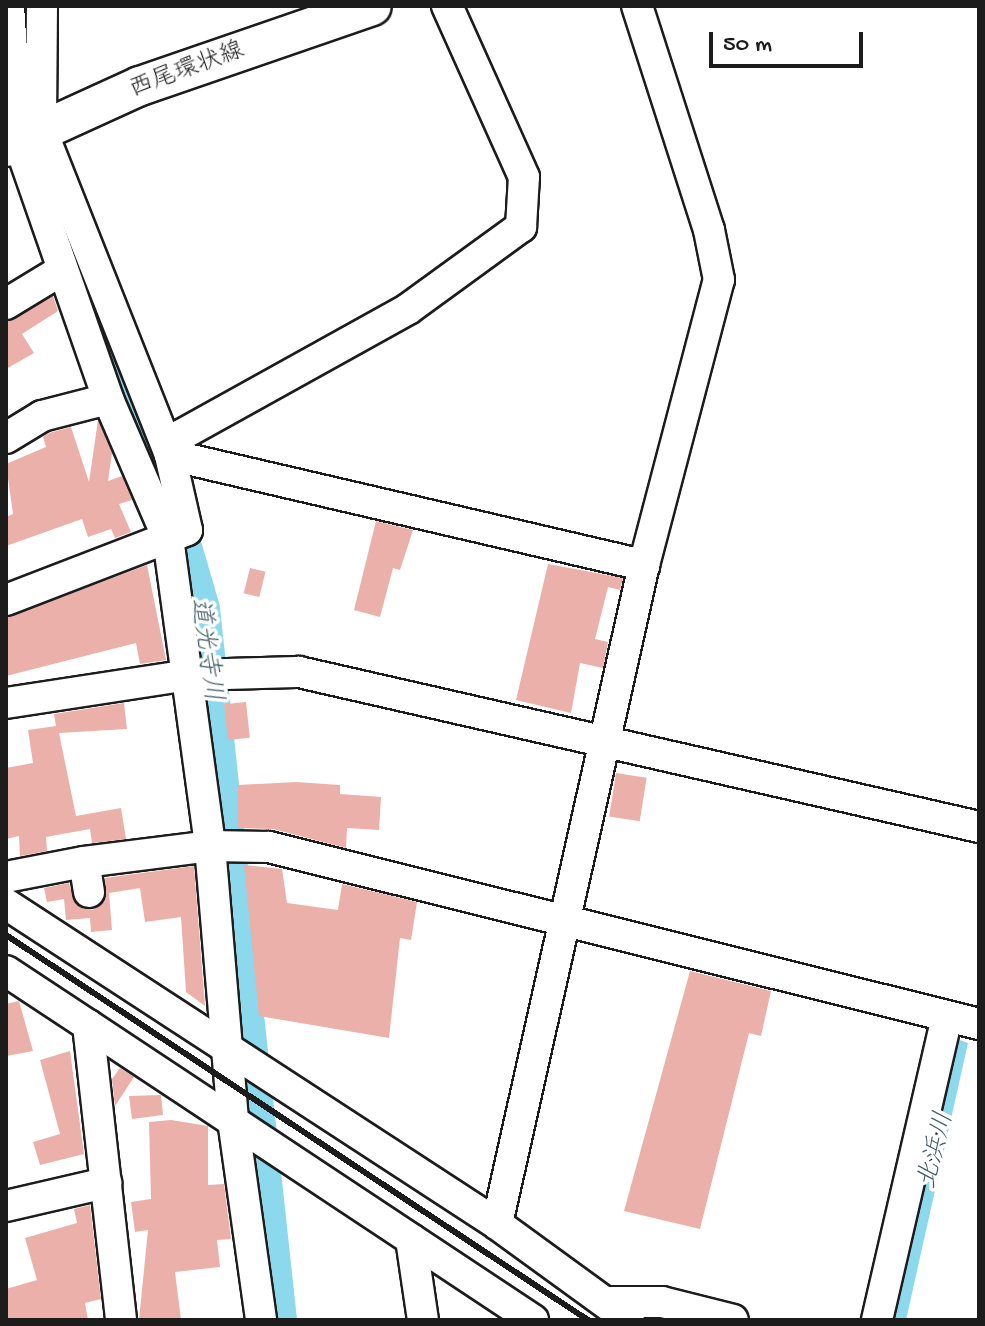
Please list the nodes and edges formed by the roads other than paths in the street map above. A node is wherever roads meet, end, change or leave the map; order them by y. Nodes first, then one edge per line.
1 (9, 6) edge
2 (42, 6) edge
3 (372, 6) edge
4 (447, 6) edge
5 (637, 6) edge
6 (25, 137) edge
7 (62, 270) junction
8 (6, 304) edge
9 (108, 399) junction
10 (6, 438) edge
11 (170, 455) junction
12 (175, 535) junction
13 (644, 565) junction
14 (6, 600) edge
15 (190, 675) junction
16 (6, 703) edge
17 (608, 747) junction
18 (979, 827) edge
19 (211, 846) junction
20 (84, 862) junction
21 (6, 877) edge
22 (89, 892) dead end
23 (6, 904) edge
24 (568, 922) junction
25 (6, 971) edge
26 (966, 1022) edge
27 (88, 1025) junction
28 (230, 1048) junction
29 (237, 1121) junction
30 (106, 1183) junction
31 (6, 1206) edge
32 (497, 1224) junction
33 (411, 1239) junction
34 (621, 1311) edge
35 (121, 1320) edge
36 (261, 1320) edge
37 (423, 1320) edge
38 (533, 1320) edge
39 (733, 1320) edge
40 (877, 1320) edge

1 - 6 street
2 - 6 street
3 - 6 main road, 西尾環状線
4 - 11 street
5 - 13 street
6 - 7 street
6 - 11 street
7 - 8 street
7 - 9 street
9 - 10 street
9 - 12 street
11 - 12 street
11 - 13 street
12 - 14 street
12 - 15 street
13 - 17 street
15 - 16 street
15 - 17 street
15 - 19 street
17 - 18 street
17 - 24 street
19 - 20 street
19 - 24 street
19 - 28 street
20 - 21 street
20 - 22 street
23 - 28 street
24 - 26 street
24 - 32 street
25 - 27 street
26 - 40 street
27 - 29 street
27 - 30 street
28 - 29 street
28 - 32 street
29 - 33 street
29 - 36 street
30 - 31 street
30 - 35 street
32 - 34 street
33 - 37 street
33 - 38 street
34 - 39 street

